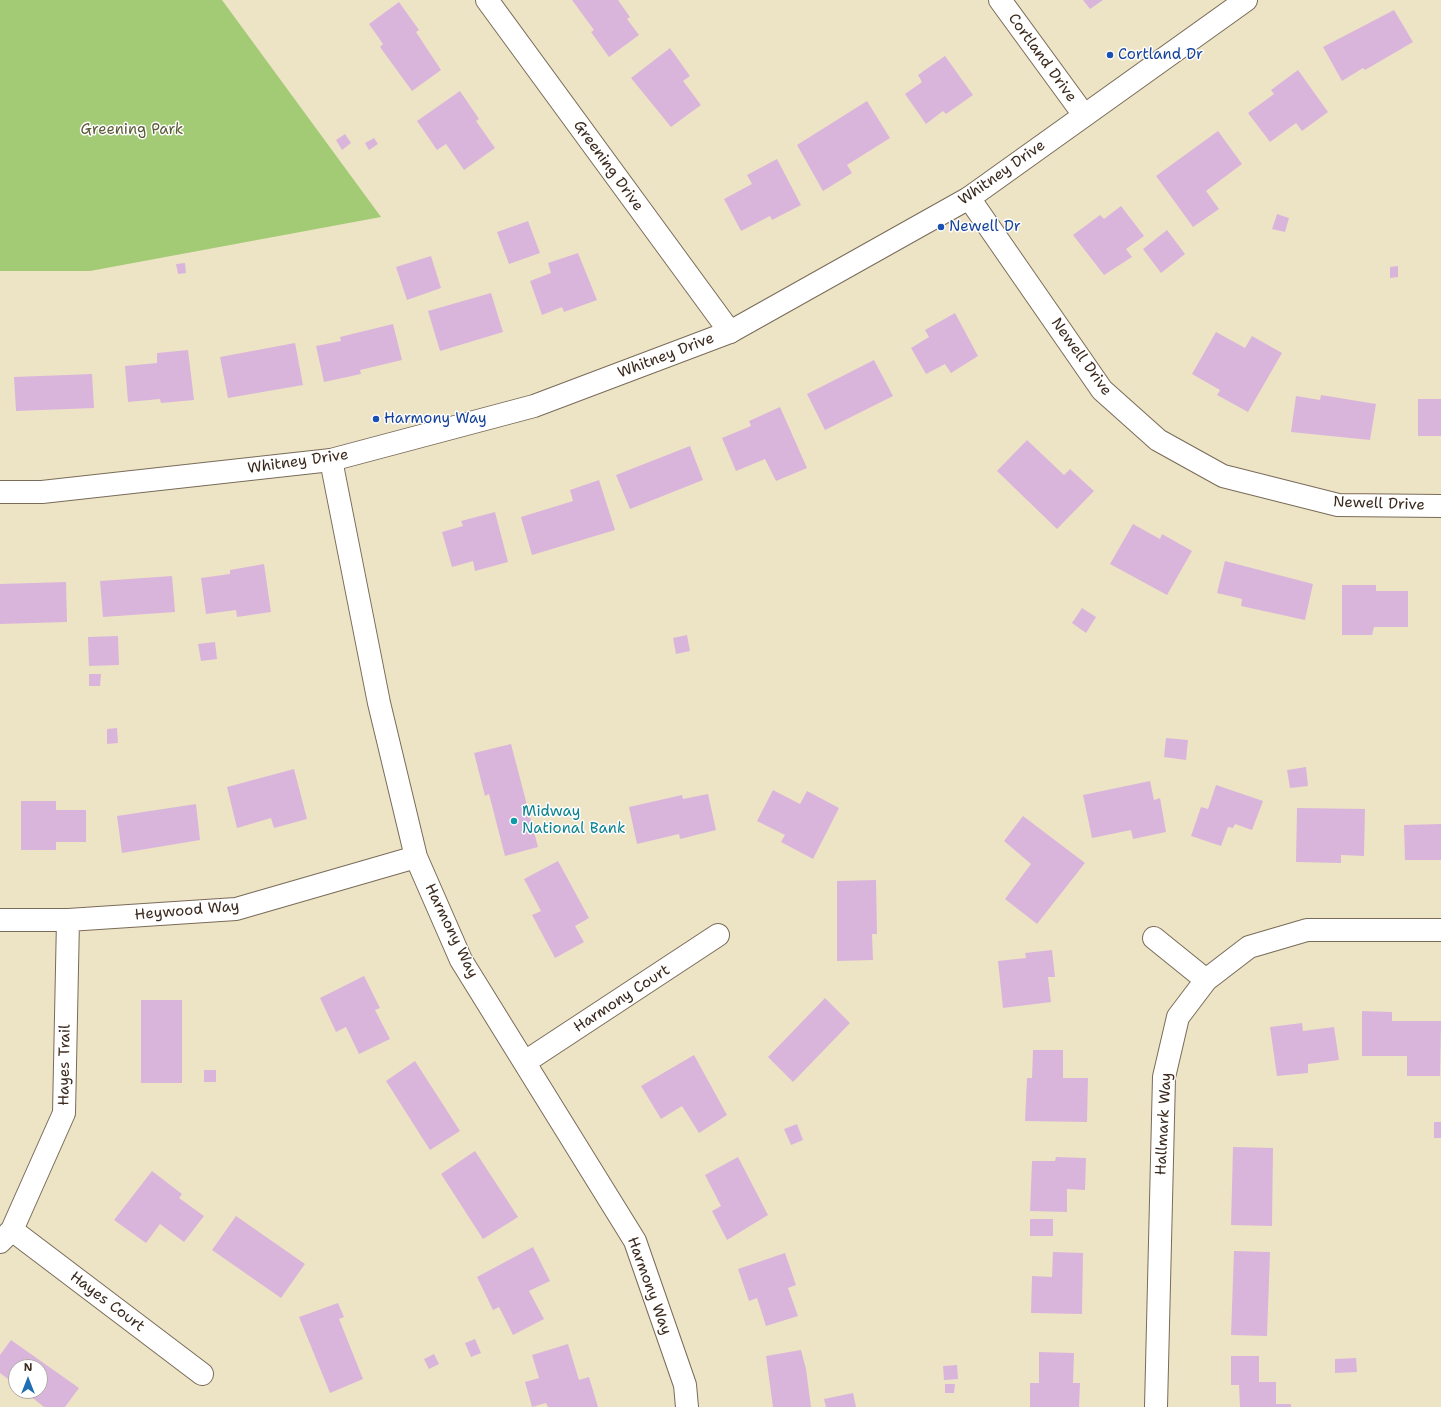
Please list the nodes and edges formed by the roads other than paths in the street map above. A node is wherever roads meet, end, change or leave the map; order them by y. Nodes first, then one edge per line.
1 (487, 0) edge
2 (1000, 0) edge
3 (1246, 0) edge
4 (1084, 115) junction
5 (969, 198) junction
6 (730, 332) junction
7 (331, 460) junction
8 (0, 492) edge
9 (1441, 506) edge
10 (416, 857) junction
11 (0, 920) edge
12 (68, 920) junction
13 (1441, 930) edge
14 (718, 935) dead end
15 (1154, 938) dead end
16 (1206, 980) junction
17 (525, 1062) junction
18 (6, 1236) edge
19 (202, 1374) dead end
20 (687, 1407) edge
21 (1156, 1407) edge

1 - 6 street, Greening Drive
2 - 4 street, Cortland Drive
3 - 4 street, Whitney Drive
4 - 5 street, Whitney Drive
5 - 6 street, Whitney Drive
5 - 9 street, Newell Drive
6 - 7 street, Whitney Drive
7 - 8 street, Whitney Drive
7 - 10 street, Harmony Way
10 - 12 street, Heywood Way
10 - 17 street, Harmony Way
11 - 12 street, Heywood Way
12 - 18 street, Hayes Trail
13 - 16 street, Hallmark Way
14 - 17 street, Harmony Court
15 - 16 street
16 - 21 street, Hallmark Way
17 - 20 street, Harmony Way
18 - 19 street, Hayes Court

